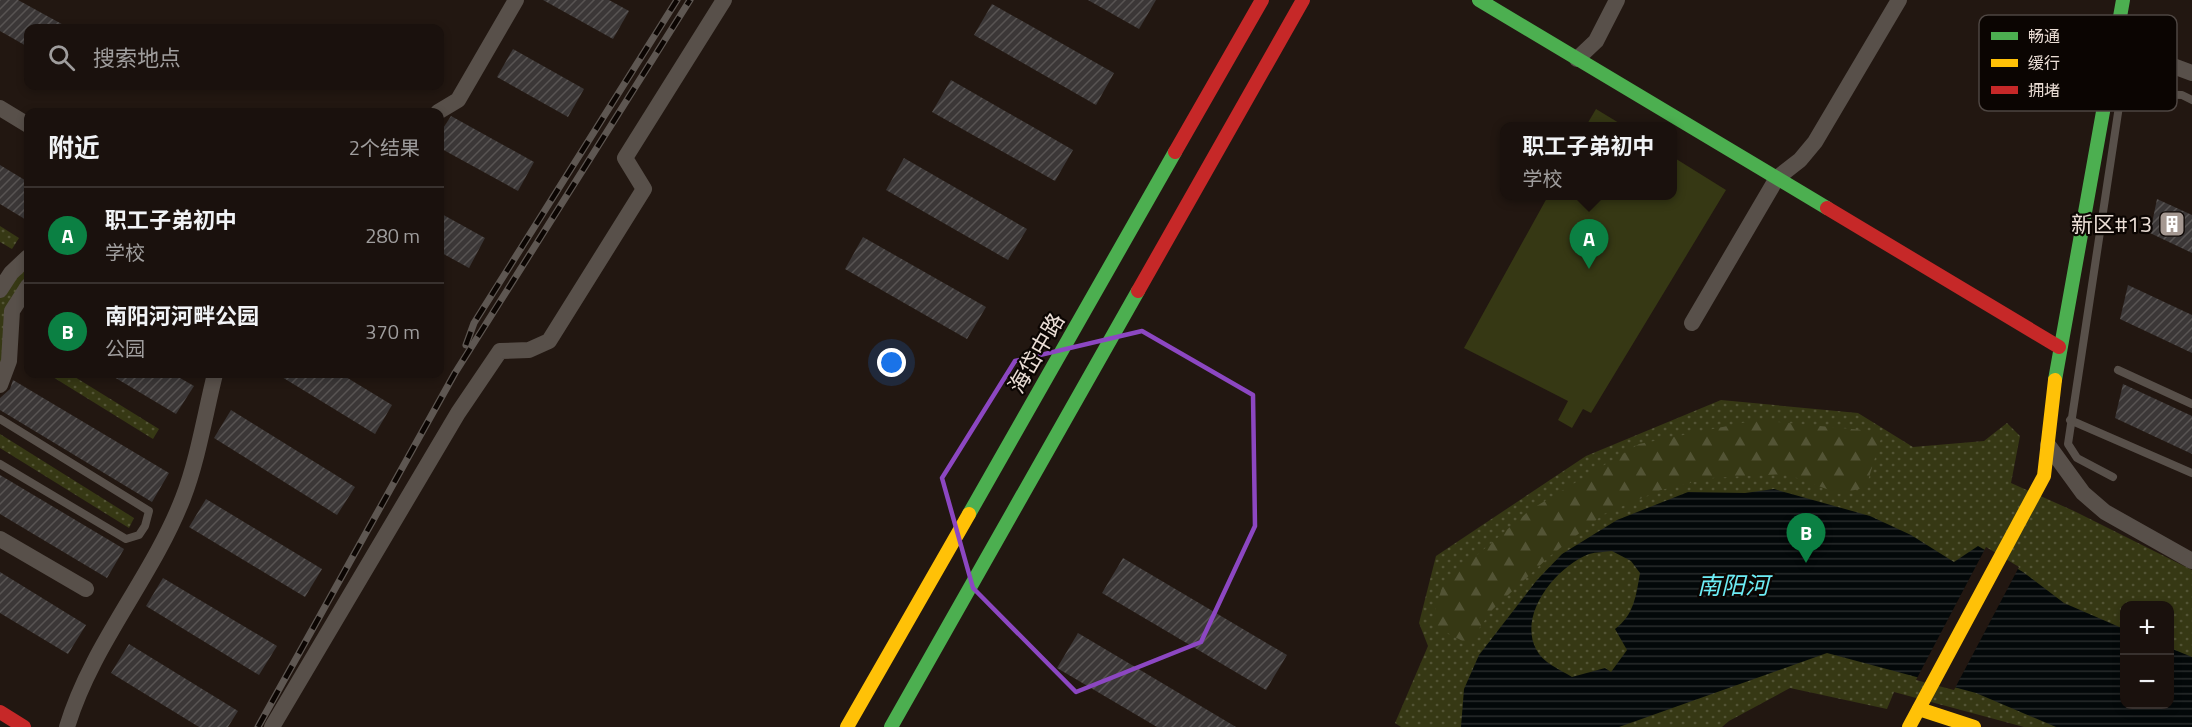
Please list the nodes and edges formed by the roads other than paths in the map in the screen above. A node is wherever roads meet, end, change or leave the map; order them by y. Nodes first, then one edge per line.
1 (516, 0) edge
2 (724, 0) edge
3 (1262, 0) edge
4 (1303, 0) edge
5 (1479, 0) edge
6 (1617, 0) edge
7 (1899, 0) edge
8 (2123, 0) edge
9 (2120, 15) edge
10 (1577, 59) junction
11 (2177, 67) edge
12 (2192, 73) edge
13 (2177, 95) edge
14 (2192, 100) edge
15 (0, 108) edge
16 (444, 109) edge
17 (2102, 111) edge
18 (2118, 111) edge
19 (24, 123) edge
20 (1777, 178) junction
21 (24, 261) edge
22 (0, 290) edge
23 (24, 292) edge
24 (1692, 323) dead end
25 (2059, 347) junction
26 (2118, 370) dead end
27 (214, 378) edge
28 (0, 385) edge
29 (2192, 404) edge
30 (0, 419) edge
31 (2070, 420) junction
32 (2048, 445) junction
33 (0, 464) edge
34 (2192, 473) edge
35 (2113, 477) dead end
36 (0, 539) edge
37 (2192, 561) edge
38 (87, 589) dead end
39 (1919, 709) junction
40 (0, 712) edge
41 (24, 727) edge
42 (67, 727) edge
43 (272, 727) edge
44 (847, 727) edge
45 (891, 727) edge
46 (1909, 727) edge
47 (1974, 727) edge

1 - 16 street
2 - 43 street
3 - 44 main road, 海岱中路
4 - 45 main road
5 - 10 main road
6 - 10 street
7 - 20 street
8 - 9 main road
10 - 20 main road
11 - 12 street
13 - 14 lane
15 - 19 street
17 - 25 main road
18 - 31 lane
20 - 24 street
20 - 25 main road
21 - 22 street
23 - 28 street
25 - 32 main road
26 - 29 lane
27 - 42 street
30 - 33 lane
31 - 34 lane
31 - 35 lane
32 - 37 street
32 - 39 main road
36 - 38 street
39 - 46 main road
39 - 47 main road
40 - 41 main road

